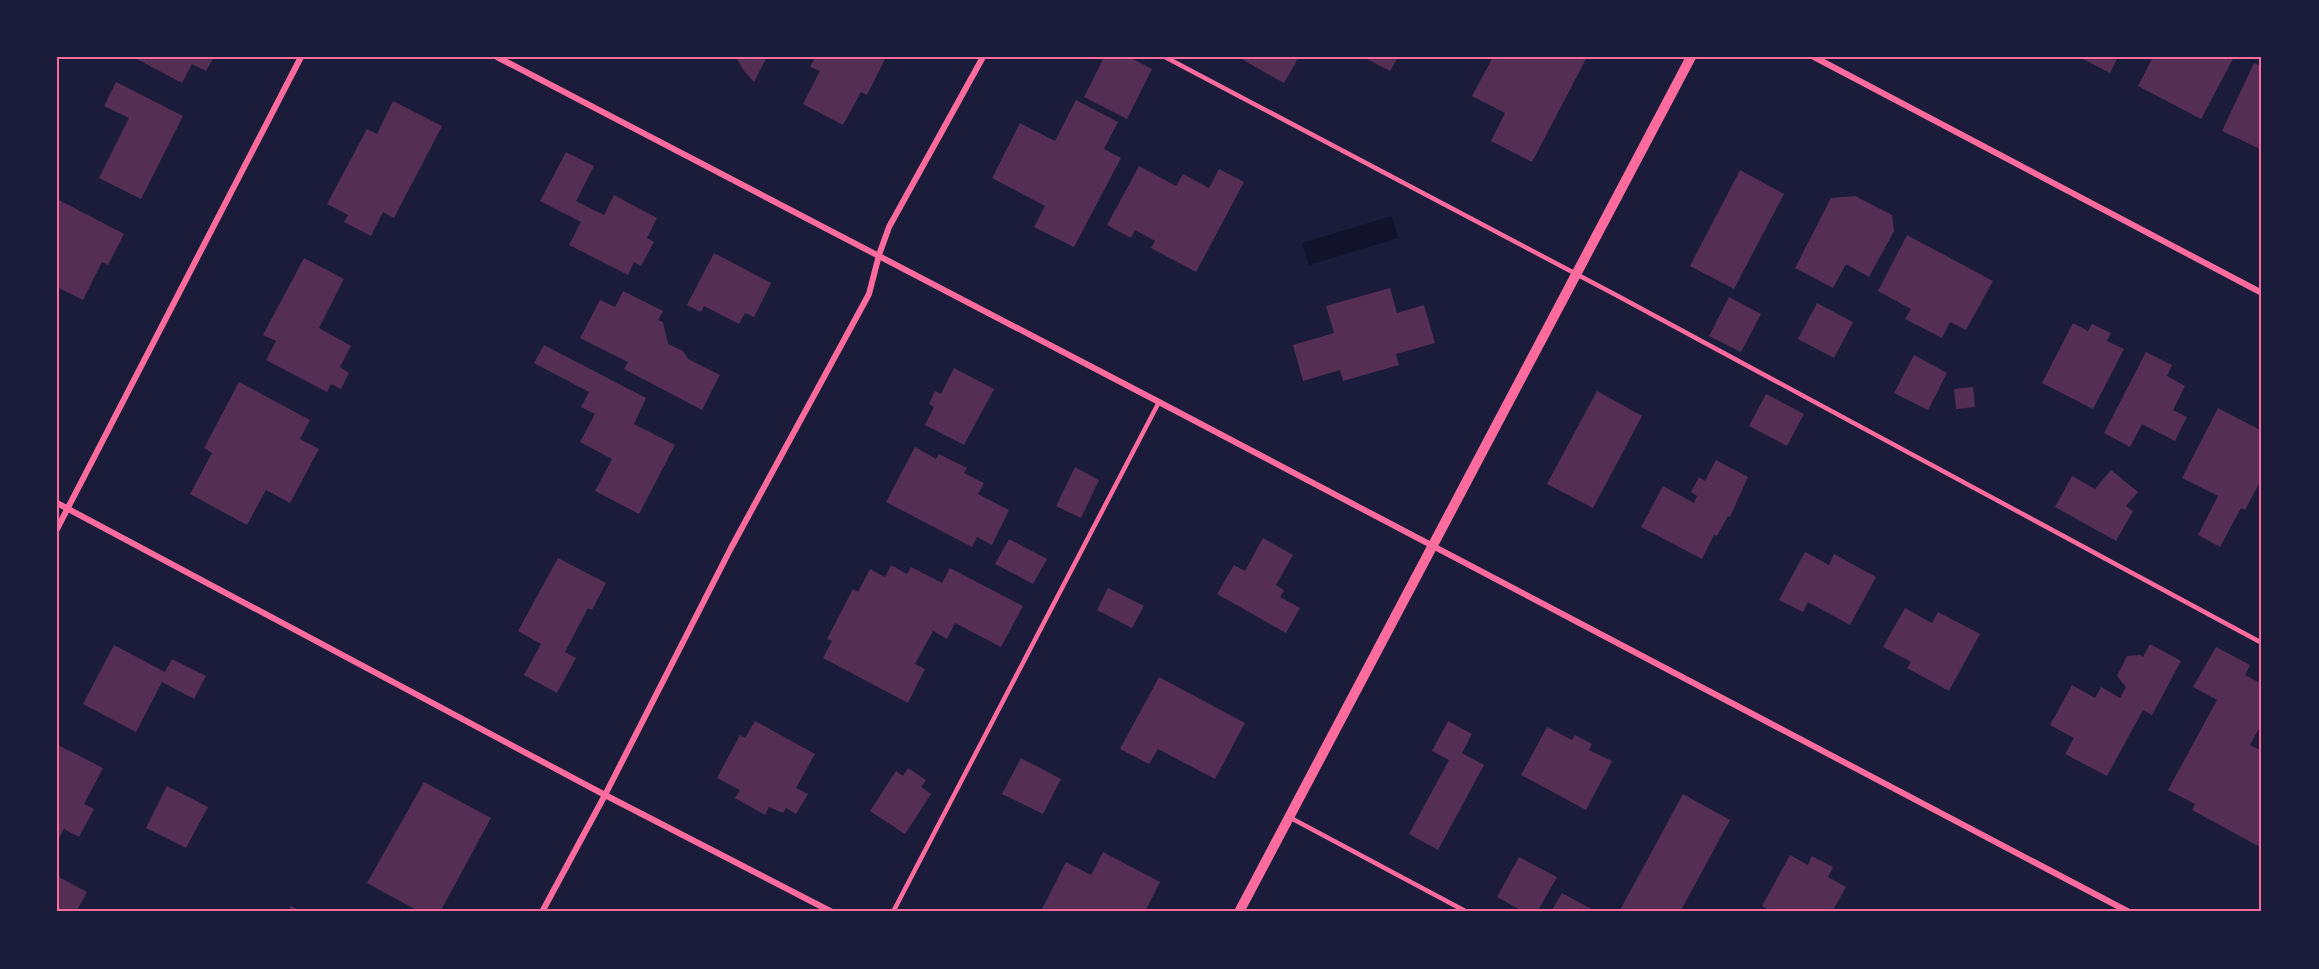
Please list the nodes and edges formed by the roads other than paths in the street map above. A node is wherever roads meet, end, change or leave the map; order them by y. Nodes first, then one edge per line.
1 (302, 57) edge
2 (497, 57) edge
3 (983, 57) edge
4 (1165, 57) edge
5 (1691, 57) edge
6 (1814, 57) edge
7 (879, 255) junction
8 (1576, 274) junction
9 (2262, 293) edge
10 (1159, 402) junction
11 (57, 503) edge
12 (68, 509) junction
13 (57, 529) edge
14 (1432, 545) junction
15 (2262, 643) edge
16 (605, 795) junction
17 (1289, 817) junction
18 (542, 912) edge
19 (832, 912) edge
20 (893, 912) edge
21 (1239, 912) edge
22 (1467, 912) edge
23 (2129, 912) edge

1 - 12 street
2 - 7 street
3 - 7 street
4 - 8 lane
5 - 8 street
6 - 9 street
7 - 10 street
7 - 16 street
8 - 14 street
8 - 15 lane
10 - 14 street
10 - 20 lane
11 - 12 street
12 - 13 street
12 - 16 street
14 - 17 street
14 - 23 street
16 - 18 street
16 - 19 street
17 - 21 street
17 - 22 lane

